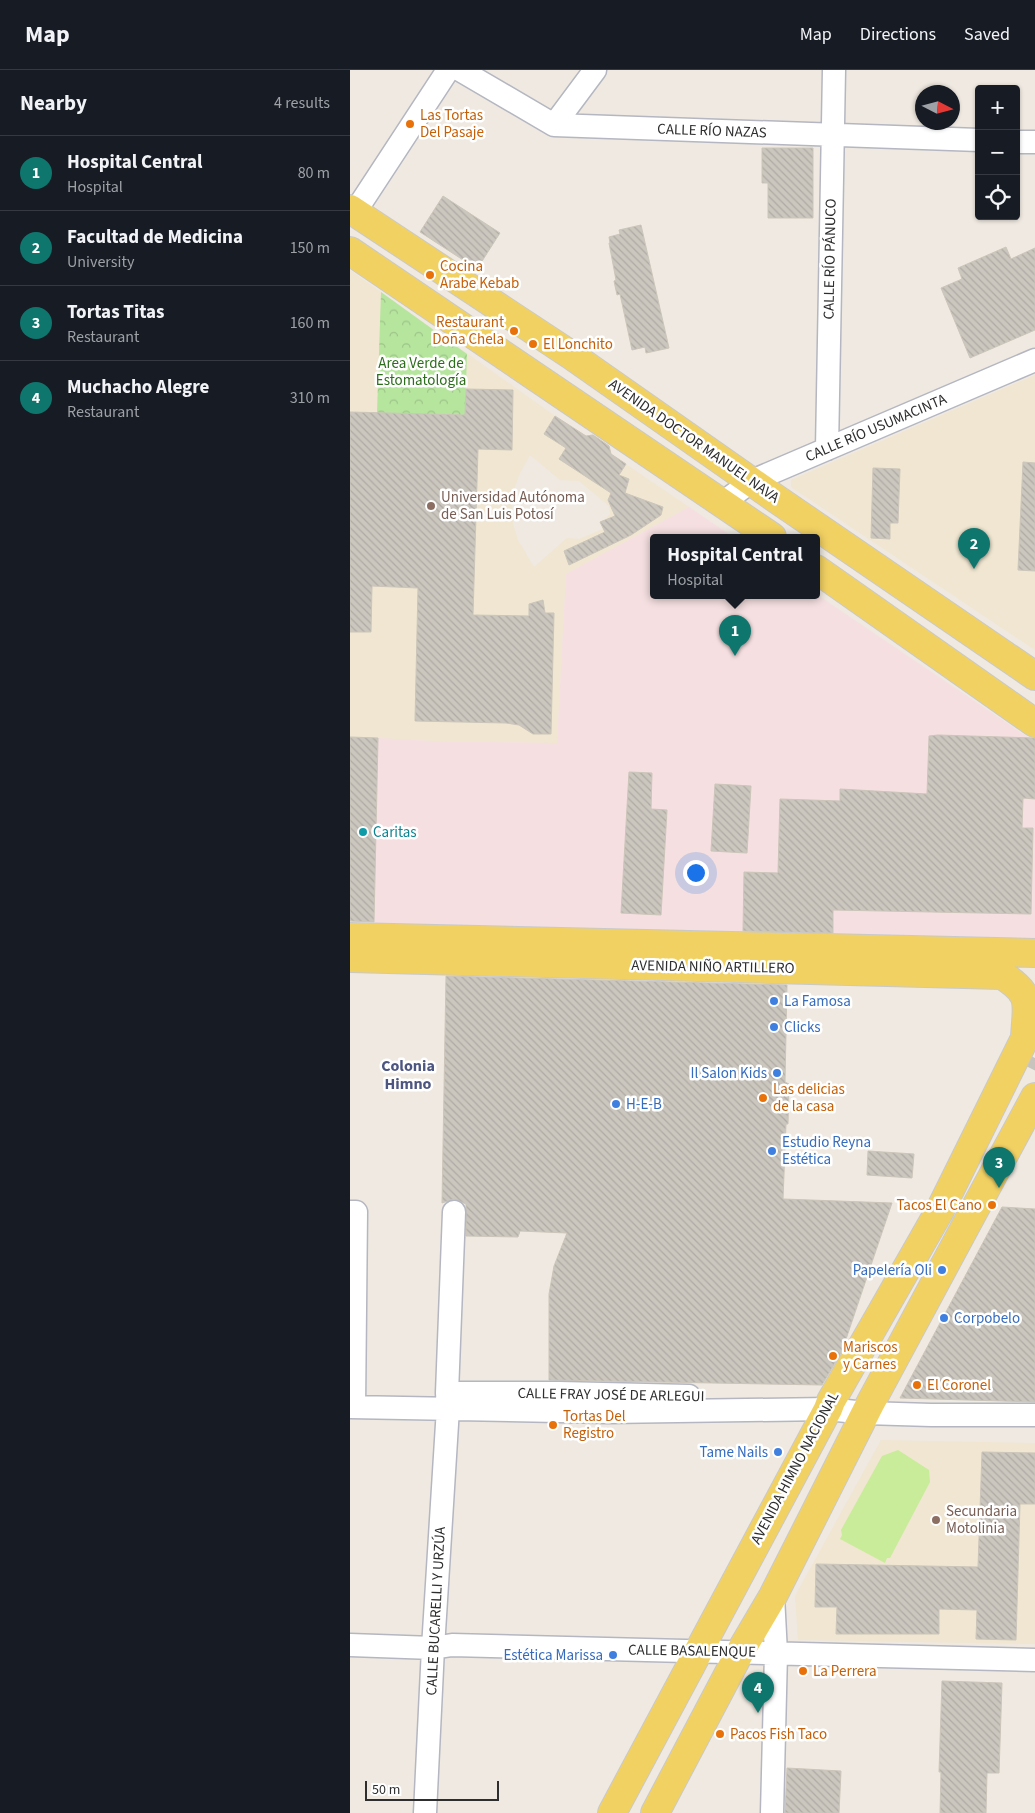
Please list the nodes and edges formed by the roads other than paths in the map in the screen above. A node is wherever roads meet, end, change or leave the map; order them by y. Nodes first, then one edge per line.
1 (448, 70) edge
2 (460, 70) edge
3 (596, 70) edge
4 (834, 70) edge
5 (554, 125) junction
6 (832, 136) junction
7 (975, 140) edge
8 (1020, 142) edge
9 (1035, 142) edge
10 (353, 211) edge
11 (350, 251) edge
12 (1035, 360) edge
13 (827, 449) junction
14 (752, 480) junction
15 (721, 504) junction
16 (767, 534) edge
17 (820, 572) edge
18 (1035, 676) edge
19 (1035, 723) edge
20 (350, 937) edge
21 (1035, 952) edge
22 (606, 954) junction
23 (350, 958) edge
24 (1030, 1027) edge
25 (1030, 1068) dead end
26 (1035, 1097) edge
27 (940, 1210) junction
28 (350, 1212) edge
29 (454, 1212) dead end
30 (352, 1399) edge
31 (448, 1401) junction
32 (829, 1405) junction
33 (868, 1407) junction
34 (1035, 1415) edge
35 (773, 1596) junction
36 (350, 1645) edge
37 (433, 1648) junction
38 (697, 1652) junction
39 (740, 1652) junction
40 (776, 1653) junction
41 (1035, 1660) edge
42 (425, 1813) edge
43 (612, 1813) edge
44 (655, 1813) edge
45 (772, 1813) edge

1 - 10 street
2 - 5 street, CALLE RÍO NAZAS
3 - 5 street
4 - 6 street, CALLE RÍO PÁNUCO
5 - 6 street, CALLE RÍO NAZAS
6 - 7 street, CALLE RÍO NAZAS
6 - 13 street, CALLE RÍO PÁNUCO
8 - 9 street
10 - 14 main road, AVENIDA DOCTOR MANUEL NAVA
11 - 15 main road
12 - 13 street, CALLE RÍO USUMACINTA
13 - 14 street, CALLE RÍO USUMACINTA
14 - 15 street, CALLE RÍO USUMACINTA
14 - 18 main road, AVENIDA DOCTOR MANUEL NAVA
15 - 16 main road
17 - 19 main road
20 - 22 main road, AVENIDA NIÑO ARTILLERO
21 - 22 main road, AVENIDA NIÑO ARTILLERO
22 - 23 main road, AVENIDA NIÑO ARTILLERO
22 - 24 main road, AVENIDA NIÑO ARTILLERO
24 - 27 main road, AVENIDA HIMNO NACIONAL
25 - 27 main road
26 - 33 main road
27 - 32 main road, AVENIDA HIMNO NACIONAL
28 - 30 street
29 - 31 street, CALLE BUCARELLI Y URZÚA
30 - 31 street, CALLE FRAY JOSÉ DE ARLEGUI
31 - 32 street, CALLE FRAY JOSÉ DE ARLEGUI
31 - 37 street, CALLE BUCARELLI Y URZÚA
32 - 33 street, CALLE FRAY JOSÉ DE ARLEGUI
32 - 38 main road, AVENIDA HIMNO NACIONAL
33 - 34 street, CALLE FRAY JOSÉ DE ARLEGUI
33 - 35 main road
35 - 39 main road
35 - 40 street
36 - 37 street, CALLE BASALENQUE
37 - 38 street, CALLE BASALENQUE
37 - 42 street, CALLE BUCARELLI Y URZÚA
38 - 39 street, CALLE BASALENQUE
38 - 43 main road, AVENIDA HIMNO NACIONAL
39 - 40 street, CALLE BASALENQUE
39 - 44 main road
40 - 41 street, CALLE BASALENQUE
40 - 45 street

